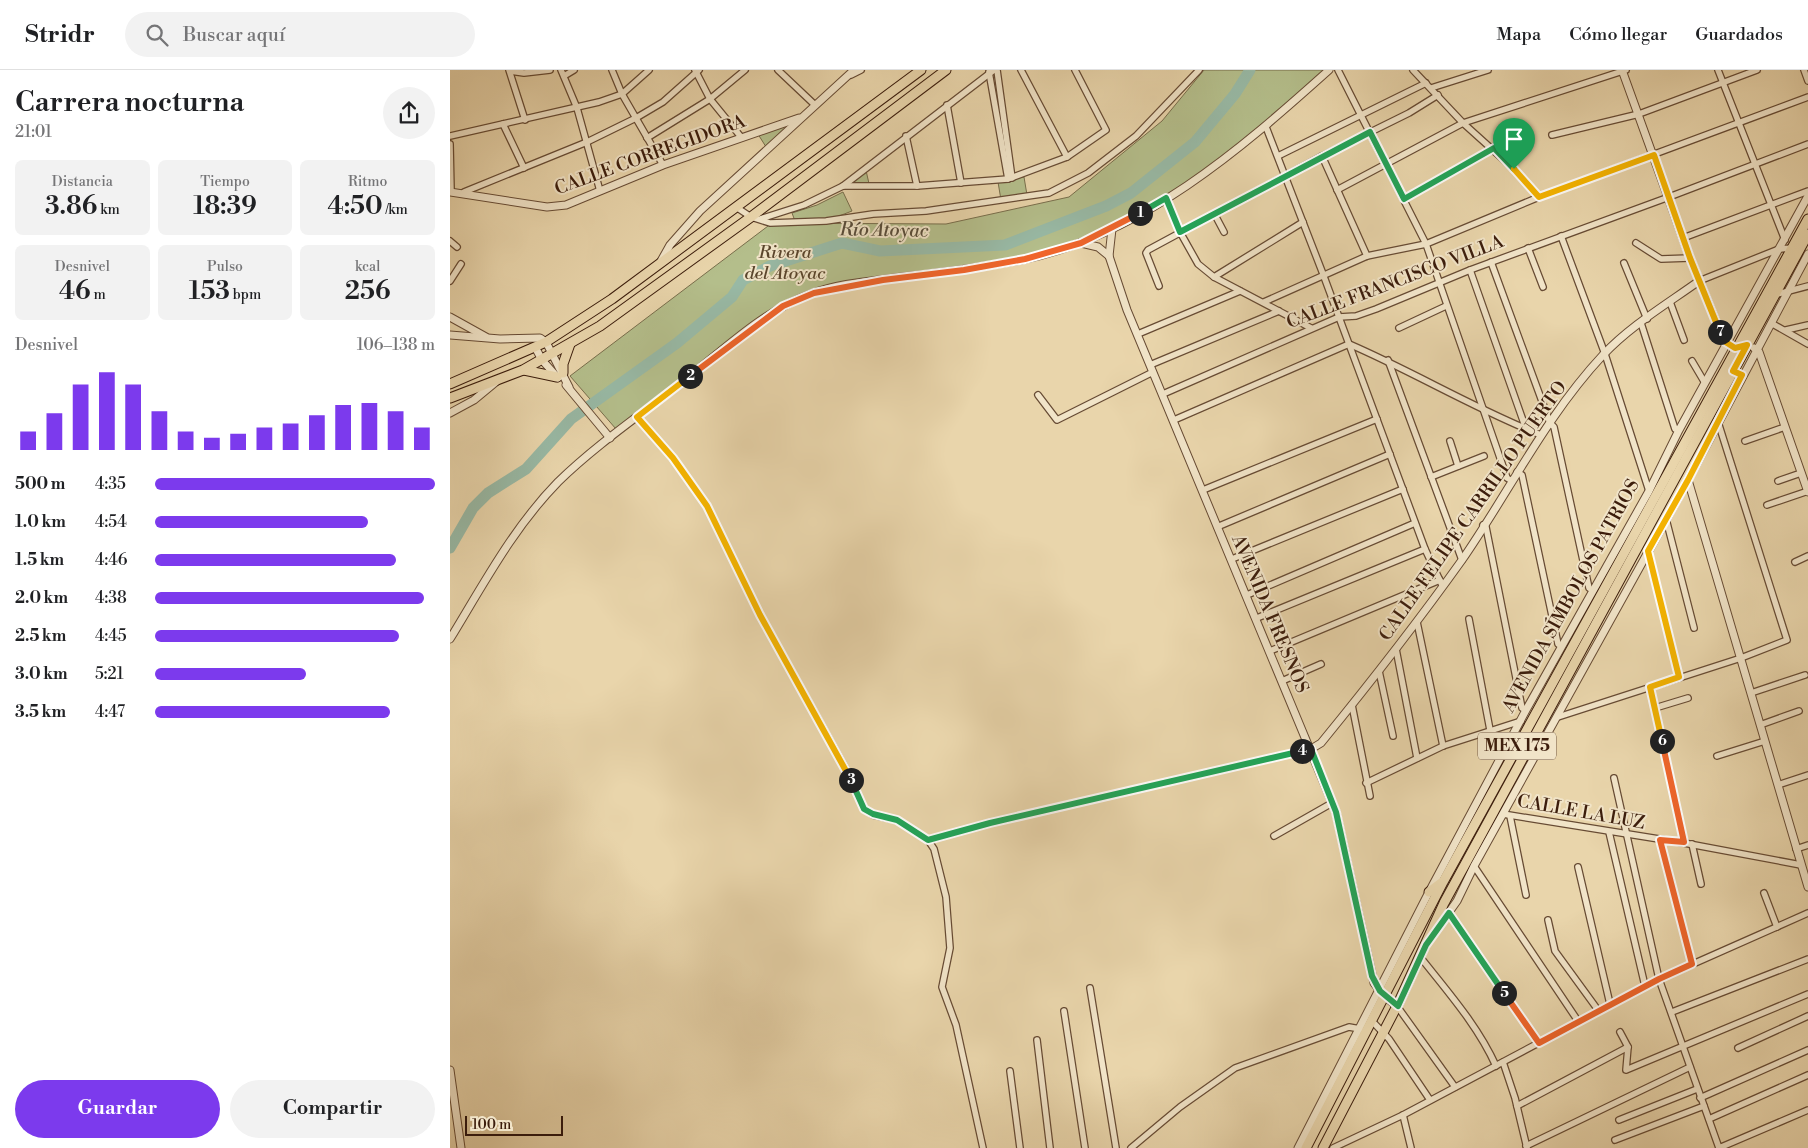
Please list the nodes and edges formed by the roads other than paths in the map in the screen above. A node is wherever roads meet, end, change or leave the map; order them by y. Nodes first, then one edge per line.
1 (550, 70) edge
2 (574, 70) edge
3 (612, 70) edge
4 (648, 70) edge
5 (745, 70) edge
6 (778, 70) edge
7 (854, 70) edge
8 (861, 70) edge
9 (920, 70) edge
10 (946, 70) edge
11 (1021, 70) edge
12 (1075, 70) edge
13 (1199, 70) edge
14 (1329, 70) edge
15 (1338, 70) edge
16 (1413, 70) edge
17 (1488, 70) edge
18 (1624, 70) edge
19 (1718, 70) edge
20 (1757, 70) edge
21 (1804, 70) edge
22 (510, 71) edge
23 (697, 71) edge
24 (992, 71) edge
25 (563, 73) edge
26 (844, 78) junction
27 (1808, 81) edge
28 (1722, 82) junction
29 (1428, 86) junction
30 (622, 94) junction
31 (1438, 95) junction
32 (1808, 97) edge
33 (710, 99) junction
34 (815, 105) junction
35 (947, 105) junction
36 (577, 108) junction
37 (1639, 114) junction
38 (1362, 115) junction
39 (636, 118) junction
40 (799, 118) junction
41 (525, 120) junction
42 (1739, 122) junction
43 (1463, 123) junction
44 (503, 124) junction
45 (1266, 127) junction
46 (1370, 132) junction
47 (1552, 135) dead end
48 (450, 136) edge
49 (906, 136) junction
50 (741, 137) junction
51 (647, 138) junction
52 (587, 142) junction
53 (450, 144) edge
54 (1808, 144) edge
55 (1494, 148) junction
56 (1654, 155) junction
57 (1067, 156) junction
58 (1278, 156) junction
59 (1322, 156) junction
60 (1386, 164) junction
61 (1754, 164) junction
62 (663, 165) junction
63 (524, 168) junction
64 (1285, 176) junction
65 (1010, 178) junction
66 (961, 183) junction
67 (843, 186) junction
68 (917, 186) junction
69 (1337, 190) junction
70 (600, 191) junction
71 (1808, 191) edge
72 (450, 192) edge
73 (464, 192) junction
74 (1808, 196) edge
75 (1539, 197) junction
76 (1166, 198) junction
77 (1669, 198) junction
78 (1404, 199) junction
79 (1770, 204) junction
80 (736, 207) junction
81 (1215, 215) junction
82 (756, 218) junction
83 (1808, 219) edge
84 (1303, 222) junction
85 (1112, 228) junction
86 (1180, 232) junction
87 (1224, 232) dead end
88 (1808, 234) edge
89 (1562, 236) junction
90 (1683, 238) junction
91 (1785, 240) junction
92 (450, 242) edge
93 (1081, 243) junction
94 (1636, 243) dead end
95 (1426, 244) junction
96 (457, 247) dead end
97 (1528, 248) junction
98 (1793, 248) junction
99 (1779, 249) junction
100 (1808, 254) edge
101 (1109, 256) junction
102 (1367, 256) junction
103 (1690, 258) junction
104 (1492, 262) junction
105 (660, 263) junction
106 (1624, 263) dead end
107 (461, 264) dead end
108 (1470, 270) junction
109 (1324, 274) junction
110 (1214, 276) junction
111 (450, 281) edge
112 (1699, 281) junction
113 (1440, 283) junction
114 (1159, 286) dead end
115 (1808, 286) edge
116 (1543, 287) dead end
117 (1240, 291) junction
118 (1789, 291) junction
119 (1775, 294) junction
120 (1765, 297) junction
121 (1264, 302) junction
122 (1670, 302) junction
123 (1446, 306) junction
124 (1279, 311) junction
125 (450, 317) edge
126 (1339, 317) junction
127 (1644, 321) junction
128 (1771, 322) junction
129 (1808, 325) edge
130 (1311, 328) junction
131 (1399, 328) dead end
132 (1786, 330) junction
133 (1138, 334) junction
134 (450, 335) edge
135 (488, 338) junction
136 (1684, 340) dead end
137 (546, 342) junction
138 (570, 344) junction
139 (1349, 344) junction
140 (1808, 344) edge
141 (1747, 345) junction
142 (1731, 346) junction
143 (535, 347) junction
144 (1756, 349) junction
145 (1605, 354) junction
146 (552, 355) junction
147 (542, 360) junction
148 (1388, 360) junction
149 (1692, 361) dead end
150 (1152, 369) junction
151 (523, 370) junction
152 (1733, 371) junction
153 (560, 375) junction
154 (1742, 375) junction
155 (497, 381) junction
156 (1705, 383) junction
157 (450, 384) edge
158 (1163, 394) junction
159 (1038, 395) dead end
160 (450, 398) edge
161 (1484, 410) junction
162 (450, 413) edge
163 (637, 417) junction
164 (1377, 419) junction
165 (1174, 420) junction
166 (1718, 422) junction
167 (1550, 423) junction
168 (1785, 427) junction
169 (1526, 429) junction
170 (1679, 430) junction
171 (1541, 435) junction
172 (610, 438) junction
173 (1450, 441) dead end
174 (1745, 441) dead end
175 (1390, 454) junction
176 (1484, 456) dead end
177 (1458, 466) junction
178 (1518, 472) junction
179 (1801, 473) junction
180 (1431, 477) junction
181 (1688, 480) junction
182 (1512, 481) junction
183 (1778, 481) dead end
184 (1403, 489) junction
185 (1203, 490) junction
186 (1649, 491) junction
187 (1808, 491) edge
188 (1767, 505) dead end
189 (1666, 519) junction
190 (1416, 523) junction
191 (1484, 525) junction
192 (1217, 527) junction
193 (1425, 549) junction
194 (1648, 551) junction
195 (1808, 556) edge
196 (1232, 559) junction
197 (1462, 560) junction
198 (1795, 562) dead end
199 (1441, 583) junction
200 (1592, 590) junction
201 (1246, 596) junction
202 (1257, 618) junction
203 (1469, 619) dead end
204 (1417, 622) junction
205 (1694, 628) dead end
206 (450, 639) edge
207 (1561, 646) junction
208 (1396, 649) junction
209 (1270, 651) junction
210 (1741, 658) junction
211 (1321, 664) dead end
212 (1379, 671) junction
213 (1805, 675) dead end
214 (1679, 677) junction
215 (1282, 681) junction
216 (1650, 687) junction
217 (1751, 693) junction
218 (1688, 698) dead end
219 (1352, 705) junction
220 (1655, 708) junction
221 (1526, 710) junction
222 (1799, 711) dead end
223 (1558, 717) junction
224 (1521, 721) junction
225 (1760, 725) junction
226 (1490, 730) junction
227 (1393, 736) dead end
228 (1765, 741) junction
229 (1443, 746) junction
230 (1311, 749) junction
231 (1717, 756) dead end
232 (1417, 758) junction
233 (1808, 775) edge
234 (1614, 778) dead end
235 (1366, 783) junction
236 (1778, 785) junction
237 (1370, 796) dead end
238 (1332, 803) junction
239 (1507, 815) junction
240 (1609, 832) junction
241 (1628, 835) junction
242 (1274, 836) dead end
243 (928, 840) junction
244 (1660, 840) junction
245 (1684, 842) junction
246 (1692, 844) junction
247 (1808, 845) edge
248 (1796, 849) junction
249 (1800, 865) junction
250 (1474, 866) junction
251 (1578, 867) dead end
252 (1443, 882) junction
253 (1701, 884) dead end
254 (1808, 887) edge
255 (1429, 892) junction
256 (1764, 893) dead end
257 (1526, 895) dead end
258 (1449, 913) junction
259 (1808, 913) edge
260 (1548, 920) dead end
261 (1777, 927) junction
262 (1426, 945) junction
263 (1421, 958) junction
264 (1808, 959) edge
265 (1692, 964) junction
266 (1659, 979) junction
267 (1645, 986) junction
268 (1090, 988) dead end
269 (1382, 993) junction
270 (1808, 994) edge
271 (1610, 1004) junction
272 (1398, 1006) junction
273 (1598, 1010) junction
274 (1064, 1011) dead end
275 (1672, 1012) junction
276 (1808, 1016) edge
277 (1372, 1021) junction
278 (1578, 1021) junction
279 (1360, 1029) junction
280 (1620, 1032) dead end
281 (1383, 1033) junction
282 (1037, 1040) dead end
283 (1539, 1043) junction
284 (1682, 1045) junction
285 (1628, 1047) junction
286 (1738, 1048) dead end
287 (1808, 1050) edge
288 (1503, 1062) junction
289 (1496, 1066) junction
290 (1690, 1067) junction
291 (450, 1070) edge
292 (1010, 1071) dead end
293 (1808, 1075) edge
294 (1455, 1088) junction
295 (1697, 1089) junction
296 (1700, 1098) junction
297 (1430, 1100) junction
298 (1517, 1106) junction
299 (1704, 1106) junction
300 (1808, 1110) edge
301 (1403, 1115) junction
302 (1709, 1119) junction
303 (1619, 1120) dead end
304 (1615, 1140) dead end
305 (1526, 1147) edge
306 (461, 1148) edge
307 (982, 1148) edge
308 (1020, 1148) edge
309 (1050, 1148) edge
310 (1085, 1148) edge
311 (1116, 1148) edge
312 (1131, 1148) edge
313 (1298, 1148) edge
314 (1306, 1148) edge
315 (1323, 1148) edge
316 (1333, 1148) edge
317 (1411, 1148) edge
318 (1719, 1148) edge

1 - 22 street
2 - 25 street
3 - 30 street
4 - 30 street
5 - 33 street
6 - 34 street
7 - 26 street
8 - 26 street
9 - 80 main road
10 - 82 main road
11 - 57 street
12 - 57 street
13 - 82 street
14 - 45 street
15 - 38 street
16 - 29 street
17 - 29 street
18 - 37 street
18 - 43 street
19 - 28 street
20 - 28 street
21 - 27 street
22 - 41 street
23 - 33 street
23 - 39 street
24 - 35 street
24 - 65 street
25 - 36 street
26 - 34 street
28 - 37 street
28 - 42 street
29 - 31 street
29 - 38 street
30 - 36 street
30 - 39 street
31 - 43 street
31 - 46 street
32 - 42 street
33 - 50 street
33 - 51 street
34 - 40 street
35 - 49 street
35 - 66 street
36 - 41 street
36 - 52 street
37 - 47 street
37 - 56 street
38 - 46 street
38 - 58 street
39 - 51 street
39 - 52 street
40 - 50 street, CALLE CORREGIDORA
40 - 105 street
41 - 44 street
42 - 56 street
42 - 61 street
43 - 55 street
43 - 60 street
44 - 48 street
44 - 63 street
45 - 58 street
45 - 76 street
46 - 59 street
46 - 60 street
49 - 67 street
49 - 68 street
50 - 62 street, CALLE CORREGIDORA
51 - 62 street
52 - 63 street
52 - 70 street
53 - 72 street
54 - 61 street, CALLE FRANCISCO VILLA
55 - 75 street
55 - 78 street
56 - 75 street
56 - 77 street
57 - 65 street
58 - 64 street
59 - 64 street
59 - 69 street
60 - 69 street
60 - 78 street
61 - 77 street, CALLE FRANCISCO VILLA
61 - 79 street
62 - 70 street, CALLE CORREGIDORA
63 - 73 street
64 - 81 street
64 - 84 street
65 - 66 street
66 - 68 street
67 - 68 street
67 - 82 street
69 - 102 street
70 - 73 street, CALLE CORREGIDORA
71 - 79 street
72 - 73 street, CALLE CORREGIDORA
74 - 91 street, AVENIDA SÍMBOLOS PATRIOS
75 - 95 street
76 - 85 street
76 - 86 street
77 - 89 street, CALLE FRANCISCO VILLA
77 - 90 street
78 - 95 street
79 - 90 street
79 - 91 street
80 - 82 street
80 - 105 main road
81 - 86 street
81 - 87 street
82 - 138 main road
83 - 98 main road, AVENIDA SÍMBOLOS PATRIOS / MEX 175
84 - 109 street
84 - 110 street
85 - 93 street
85 - 101 street, AVENIDA FRESNOS
86 - 110 street
86 - 114 street
88 - 119 main road, AVENIDA SÍMBOLOS PATRIOS / MEX 175
89 - 97 street, CALLE FRANCISCO VILLA
89 - 145 street
90 - 103 street
91 - 99 street, AVENIDA SÍMBOLOS PATRIOS
92 - 96 street
93 - 101 street
93 - 163 street
94 - 103 street
95 - 102 street
95 - 113 street
97 - 104 street, CALLE FRANCISCO VILLA
97 - 116 street
98 - 99 street
98 - 120 main road, AVENIDA SÍMBOLOS PATRIOS / MEX 175
99 - 112 street
99 - 142 street, AVENIDA SÍMBOLOS PATRIOS
100 - 118 street, AVENIDA SÍMBOLOS PATRIOS
101 - 133 street, AVENIDA FRESNOS
102 - 109 street
103 - 112 street
104 - 108 street, CALLE FRANCISCO VILLA
104 - 167 street
105 - 137 main road
106 - 127 street
107 - 111 street
108 - 113 street, CALLE FRANCISCO VILLA
108 - 169 street
109 - 121 street
109 - 126 street
110 - 117 street
112 - 122 street, CALLE FELIPE CARRILLO PUERTO
112 - 142 street
113 - 123 street
113 - 126 street, CALLE FRANCISCO VILLA
115 - 118 street
117 - 121 street
117 - 133 street
118 - 119 street
118 - 128 street, AVENIDA SÍMBOLOS PATRIOS
119 - 120 street
119 - 141 main road, AVENIDA SÍMBOLOS PATRIOS / MEX 175
120 - 142 main road, AVENIDA SÍMBOLOS PATRIOS / MEX 175
121 - 124 street
122 - 127 street, CALLE FELIPE CARRILLO PUERTO
122 - 136 street
123 - 131 street
123 - 161 street
124 - 130 street
124 - 150 street
125 - 135 street
126 - 130 street, CALLE FRANCISCO VILLA
126 - 139 street
127 - 145 street, CALLE FELIPE CARRILLO PUERTO
127 - 170 street
128 - 132 street
128 - 144 street, AVENIDA SÍMBOLOS PATRIOS
129 - 132 street
130 - 158 street, CALLE FRANCISCO VILLA
132 - 140 street
133 - 150 street, AVENIDA FRESNOS
134 - 135 street
135 - 137 street
137 - 143 main road
137 - 146 street
138 - 146 main road
138 - 153 main road
139 - 148 street
139 - 164 street
139 - 165 street
141 - 142 street
141 - 144 street
141 - 152 main road, AVENIDA SÍMBOLOS PATRIOS / MEX 175
142 - 156 street, AVENIDA SÍMBOLOS PATRIOS
142 - 252 main road, AVENIDA SÍMBOLOS PATRIOS / MEX 175
143 - 147 street
143 - 157 main road
144 - 154 street, AVENIDA SÍMBOLOS PATRIOS
144 - 168 street
145 - 167 street, CALLE FELIPE CARRILLO PUERTO
145 - 186 street
146 - 147 main road
146 - 153 street
147 - 151 main road
147 - 153 street
148 - 161 street
148 - 180 street
149 - 156 street
150 - 158 street, AVENIDA FRESNOS
150 - 159 street
151 - 153 main road
151 - 155 main road
152 - 154 street
152 - 262 main road, AVENIDA SÍMBOLOS PATRIOS / MEX 175
153 - 172 street
154 - 166 street, AVENIDA SÍMBOLOS PATRIOS
155 - 160 main road
155 - 162 street
156 - 170 street, AVENIDA SÍMBOLOS PATRIOS
158 - 165 street, AVENIDA FRESNOS
161 - 169 street
161 - 182 street
163 - 172 street
163 - 243 street
164 - 175 street
164 - 185 street
165 - 185 street, AVENIDA FRESNOS
166 - 181 street, AVENIDA SÍMBOLOS PATRIOS
166 - 210 street
167 - 171 street, CALLE FELIPE CARRILLO PUERTO
167 - 200 street
168 - 174 street
168 - 179 street
169 - 171 street
170 - 186 street, AVENIDA SÍMBOLOS PATRIOS
171 - 178 street, CALLE FELIPE CARRILLO PUERTO
172 - 206 street
173 - 177 street
175 - 184 street
175 - 192 street
176 - 177 street
177 - 180 street
178 - 182 street, CALLE FELIPE CARRILLO PUERTO
178 - 207 street
179 - 183 street
179 - 187 street
180 - 197 street
181 - 189 street, AVENIDA SÍMBOLOS PATRIOS
181 - 210 street
182 - 191 street, CALLE FELIPE CARRILLO PUERTO
184 - 190 street
184 - 196 street
185 - 192 street, AVENIDA FRESNOS
186 - 200 street, AVENIDA SÍMBOLOS PATRIOS
187 - 188 street
189 - 194 street, AVENIDA SÍMBOLOS PATRIOS
189 - 205 street
190 - 193 street
190 - 201 street
191 - 197 street, CALLE FELIPE CARRILLO PUERTO
191 - 221 street
192 - 196 street, AVENIDA FRESNOS
193 - 199 street
193 - 202 street
194 - 214 street
194 - 223 street, AVENIDA SÍMBOLOS PATRIOS
195 - 198 street
196 - 201 street, AVENIDA FRESNOS
197 - 199 street, CALLE FELIPE CARRILLO PUERTO
199 - 204 street, CALLE FELIPE CARRILLO PUERTO
199 - 209 street
200 - 207 street, AVENIDA SÍMBOLOS PATRIOS
201 - 202 street, AVENIDA FRESNOS
202 - 209 street, AVENIDA FRESNOS
203 - 226 street
204 - 208 street, CALLE FELIPE CARRILLO PUERTO
204 - 229 street
207 - 221 street, AVENIDA SÍMBOLOS PATRIOS
208 - 212 street, CALLE FELIPE CARRILLO PUERTO
208 - 232 street
209 - 215 street, AVENIDA FRESNOS
210 - 214 street
210 - 217 street
211 - 215 street
212 - 219 street, CALLE FELIPE CARRILLO PUERTO
212 - 227 street
213 - 217 street
214 - 216 street
215 - 230 street, AVENIDA FRESNOS
216 - 220 street
216 - 223 street
217 - 225 street
218 - 220 street
219 - 230 street, CALLE FELIPE CARRILLO PUERTO
219 - 235 street
220 - 245 street
221 - 224 street, AVENIDA SÍMBOLOS PATRIOS
222 - 225 street
223 - 239 street, AVENIDA SÍMBOLOS PATRIOS
224 - 226 street
224 - 255 street, AVENIDA SÍMBOLOS PATRIOS
225 - 228 street
226 - 229 street
228 - 231 street
228 - 236 street
229 - 232 street
230 - 238 street, AVENIDA FRESNOS
230 - 243 street, CALLE FELIPE CARRILLO PUERTO
232 - 235 street
233 - 236 street
234 - 241 street
235 - 237 street
236 - 248 street
238 - 242 street
238 - 269 street, AVENIDA FRESNOS
239 - 240 street, CALLE LA LUZ
239 - 250 street, AVENIDA SÍMBOLOS PATRIOS
239 - 257 street
240 - 241 street, CALLE LA LUZ
240 - 267 street
241 - 244 street, CALLE LA LUZ
241 - 266 street
243 - 307 street
244 - 245 street, CALLE LA LUZ
244 - 265 street
245 - 246 street, CALLE LA LUZ
246 - 249 street, CALLE LA LUZ
246 - 253 street
247 - 248 street
248 - 249 street
249 - 254 street
250 - 258 street, AVENIDA SÍMBOLOS PATRIOS
250 - 278 street
251 - 271 street
252 - 255 main road
252 - 269 main road, AVENIDA SÍMBOLOS PATRIOS / MEX 175
255 - 269 street, AVENIDA SÍMBOLOS PATRIOS
256 - 261 street
258 - 262 street, AVENIDA SÍMBOLOS PATRIOS
258 - 283 street
259 - 261 street
260 - 273 street
261 - 265 street
262 - 263 main road, AVENIDA SÍMBOLOS PATRIOS / MEX 175
263 - 272 main road, AVENIDA SÍMBOLOS PATRIOS / MEX 175
263 - 289 street
264 - 275 street
265 - 266 street
266 - 267 street
266 - 275 street
267 - 271 street
268 - 311 street
269 - 272 street
269 - 277 main road, AVENIDA SÍMBOLOS PATRIOS / MEX 175
269 - 279 street, AVENIDA SÍMBOLOS PATRIOS
270 - 284 street
271 - 273 street
272 - 281 main road, AVENIDA SÍMBOLOS PATRIOS / MEX 175
272 - 294 street
273 - 278 street
274 - 310 street
275 - 284 street
276 - 286 street
277 - 281 street
277 - 314 main road, AVENIDA SÍMBOLOS PATRIOS / MEX 175
278 - 283 street
279 - 312 street
279 - 313 street, AVENIDA SÍMBOLOS PATRIOS
280 - 285 street
281 - 297 street
281 - 315 main road, AVENIDA SÍMBOLOS PATRIOS / MEX 175
282 - 309 street
283 - 288 street
284 - 285 street
284 - 290 street
285 - 298 street
287 - 296 street
288 - 289 street
288 - 298 street
289 - 294 street
290 - 295 street
290 - 305 street
291 - 306 street
292 - 308 street
293 - 302 street
294 - 297 street
295 - 296 street
295 - 303 street
296 - 299 street
297 - 301 street
298 - 305 street
299 - 302 street
299 - 304 street
300 - 318 street
301 - 316 street
301 - 317 street
302 - 318 street

